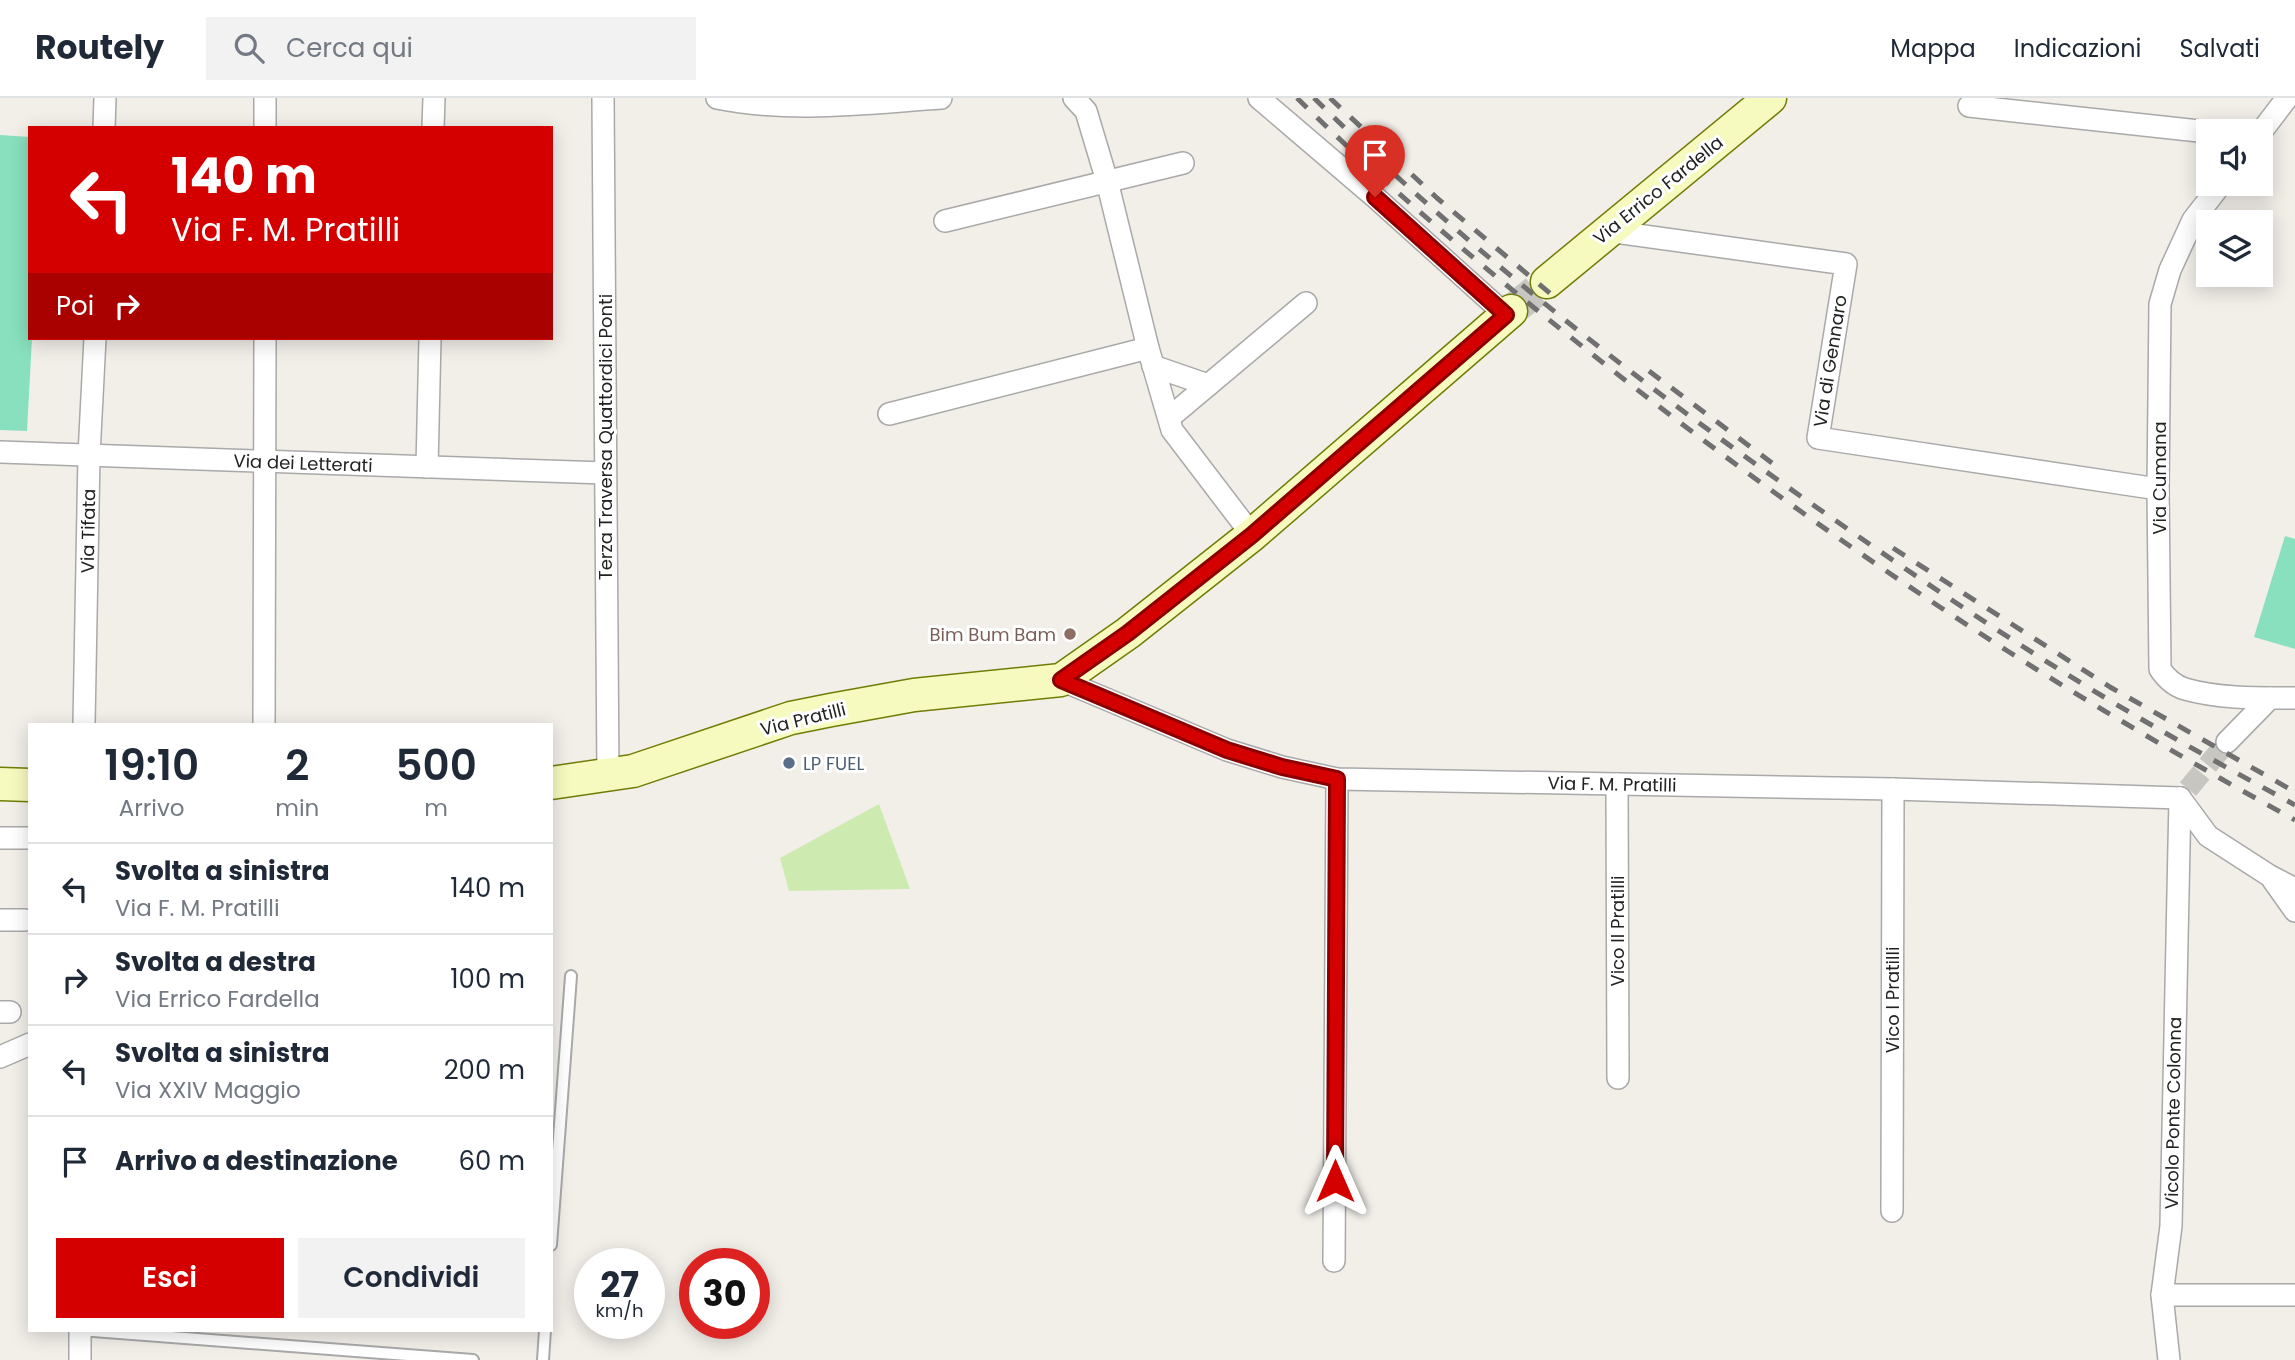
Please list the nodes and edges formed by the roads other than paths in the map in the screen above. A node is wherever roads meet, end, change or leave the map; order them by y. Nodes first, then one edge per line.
1 (105, 98) edge
2 (265, 98) edge
3 (434, 98) edge
4 (603, 98) edge
5 (718, 98) edge
6 (941, 98) edge
7 (1073, 98) edge
8 (1259, 98) edge
9 (1770, 98) edge
10 (2287, 98) edge
11 (1969, 106) dead end
12 (2271, 119) edge
13 (104, 126) edge
14 (265, 126) edge
15 (433, 126) edge
16 (2196, 131) edge
17 (1183, 163) dead end
18 (1107, 181) junction
19 (2212, 196) edge
20 (945, 221) dead end
21 (1608, 231) junction
22 (1547, 282) tunnel mouth
23 (1306, 303) dead end
24 (1509, 313) joint
25 (95, 340) edge
26 (265, 340) edge
27 (430, 340) edge
28 (1151, 357) junction
29 (1208, 385) junction
30 (890, 414) dead end
31 (1169, 418) junction
32 (0, 452) edge
33 (89, 455) junction
34 (265, 462) junction
35 (427, 467) junction
36 (605, 473) junction
37 (2158, 489) junction
38 (1252, 535) junction
39 (1061, 680) junction
40 (2270, 698) junction
41 (2295, 698) edge
42 (84, 723) edge
43 (264, 723) edge
44 (2227, 742) tunnel mouth
45 (608, 776) junction
46 (1337, 779) junction
47 (553, 783) edge
48 (0, 784) edge
49 (1617, 784) junction
50 (28, 785) edge
51 (1893, 789) junction
52 (2185, 794) junction
53 (0, 838) edge
54 (28, 838) edge
55 (2270, 876) junction
56 (2295, 889) edge
57 (2295, 911) edge
58 (0, 920) edge
59 (25, 920) dead end
60 (571, 976) dead end
61 (28, 1045) edge
62 (0, 1057) edge
63 (1618, 1078) dead end
64 (1892, 1211) dead end
65 (553, 1218) edge
66 (1334, 1261) dead end
67 (2162, 1295) junction
68 (2295, 1295) edge
69 (80, 1332) edge
70 (106, 1332) edge
71 (545, 1332) edge
72 (80, 1360) edge
73 (474, 1360) edge
74 (543, 1360) edge
75 (2169, 1360) edge

1 - 13 street
2 - 14 street
3 - 15 street
4 - 36 street, Terza Traversa Quattordici Ponti
5 - 6 street
7 - 18 street
8 - 24 street
9 - 21 street, Via Errico Fardella
10 - 12 street
11 - 16 street
17 - 18 street
18 - 20 street
18 - 28 street
19 - 37 street, Via Cumana
21 - 22 street, Via Errico Fardella
21 - 37 street, Via di Gennaro
23 - 29 street
24 - 38 street
25 - 33 street, Via Tifata
26 - 34 street
27 - 35 street
28 - 29 street
28 - 30 street
28 - 31 street
29 - 31 street
31 - 38 street
32 - 33 street, Via dei Letterati
33 - 34 street, Via dei Letterati
33 - 42 street, Via Tifata
34 - 35 street, Via dei Letterati
34 - 43 street
35 - 36 street, Via dei Letterati
36 - 45 street, Terza Traversa Quattordici Ponti
37 - 40 street, Via Cumana
38 - 39 street
39 - 45 street, Via Pratilli
39 - 46 street, Via F. M. Pratilli
40 - 41 street, Via Cumana
40 - 44 street
45 - 47 street, Via Pratilli
46 - 49 street, Via F. M. Pratilli
46 - 66 street
48 - 50 street
49 - 51 street, Via F. M. Pratilli
49 - 63 street, Vico II Pratilli
51 - 52 street, Via F. M. Pratilli
51 - 64 street, Vico I Pratilli
52 - 55 street
52 - 67 street, Vicolo Ponte Colonna
53 - 54 street
55 - 56 street
55 - 57 street
58 - 59 street
60 - 65 lane
61 - 62 street
67 - 68 street
67 - 75 street, Vicolo Ponte Colonna
69 - 72 street
70 - 73 lane
71 - 74 lane

